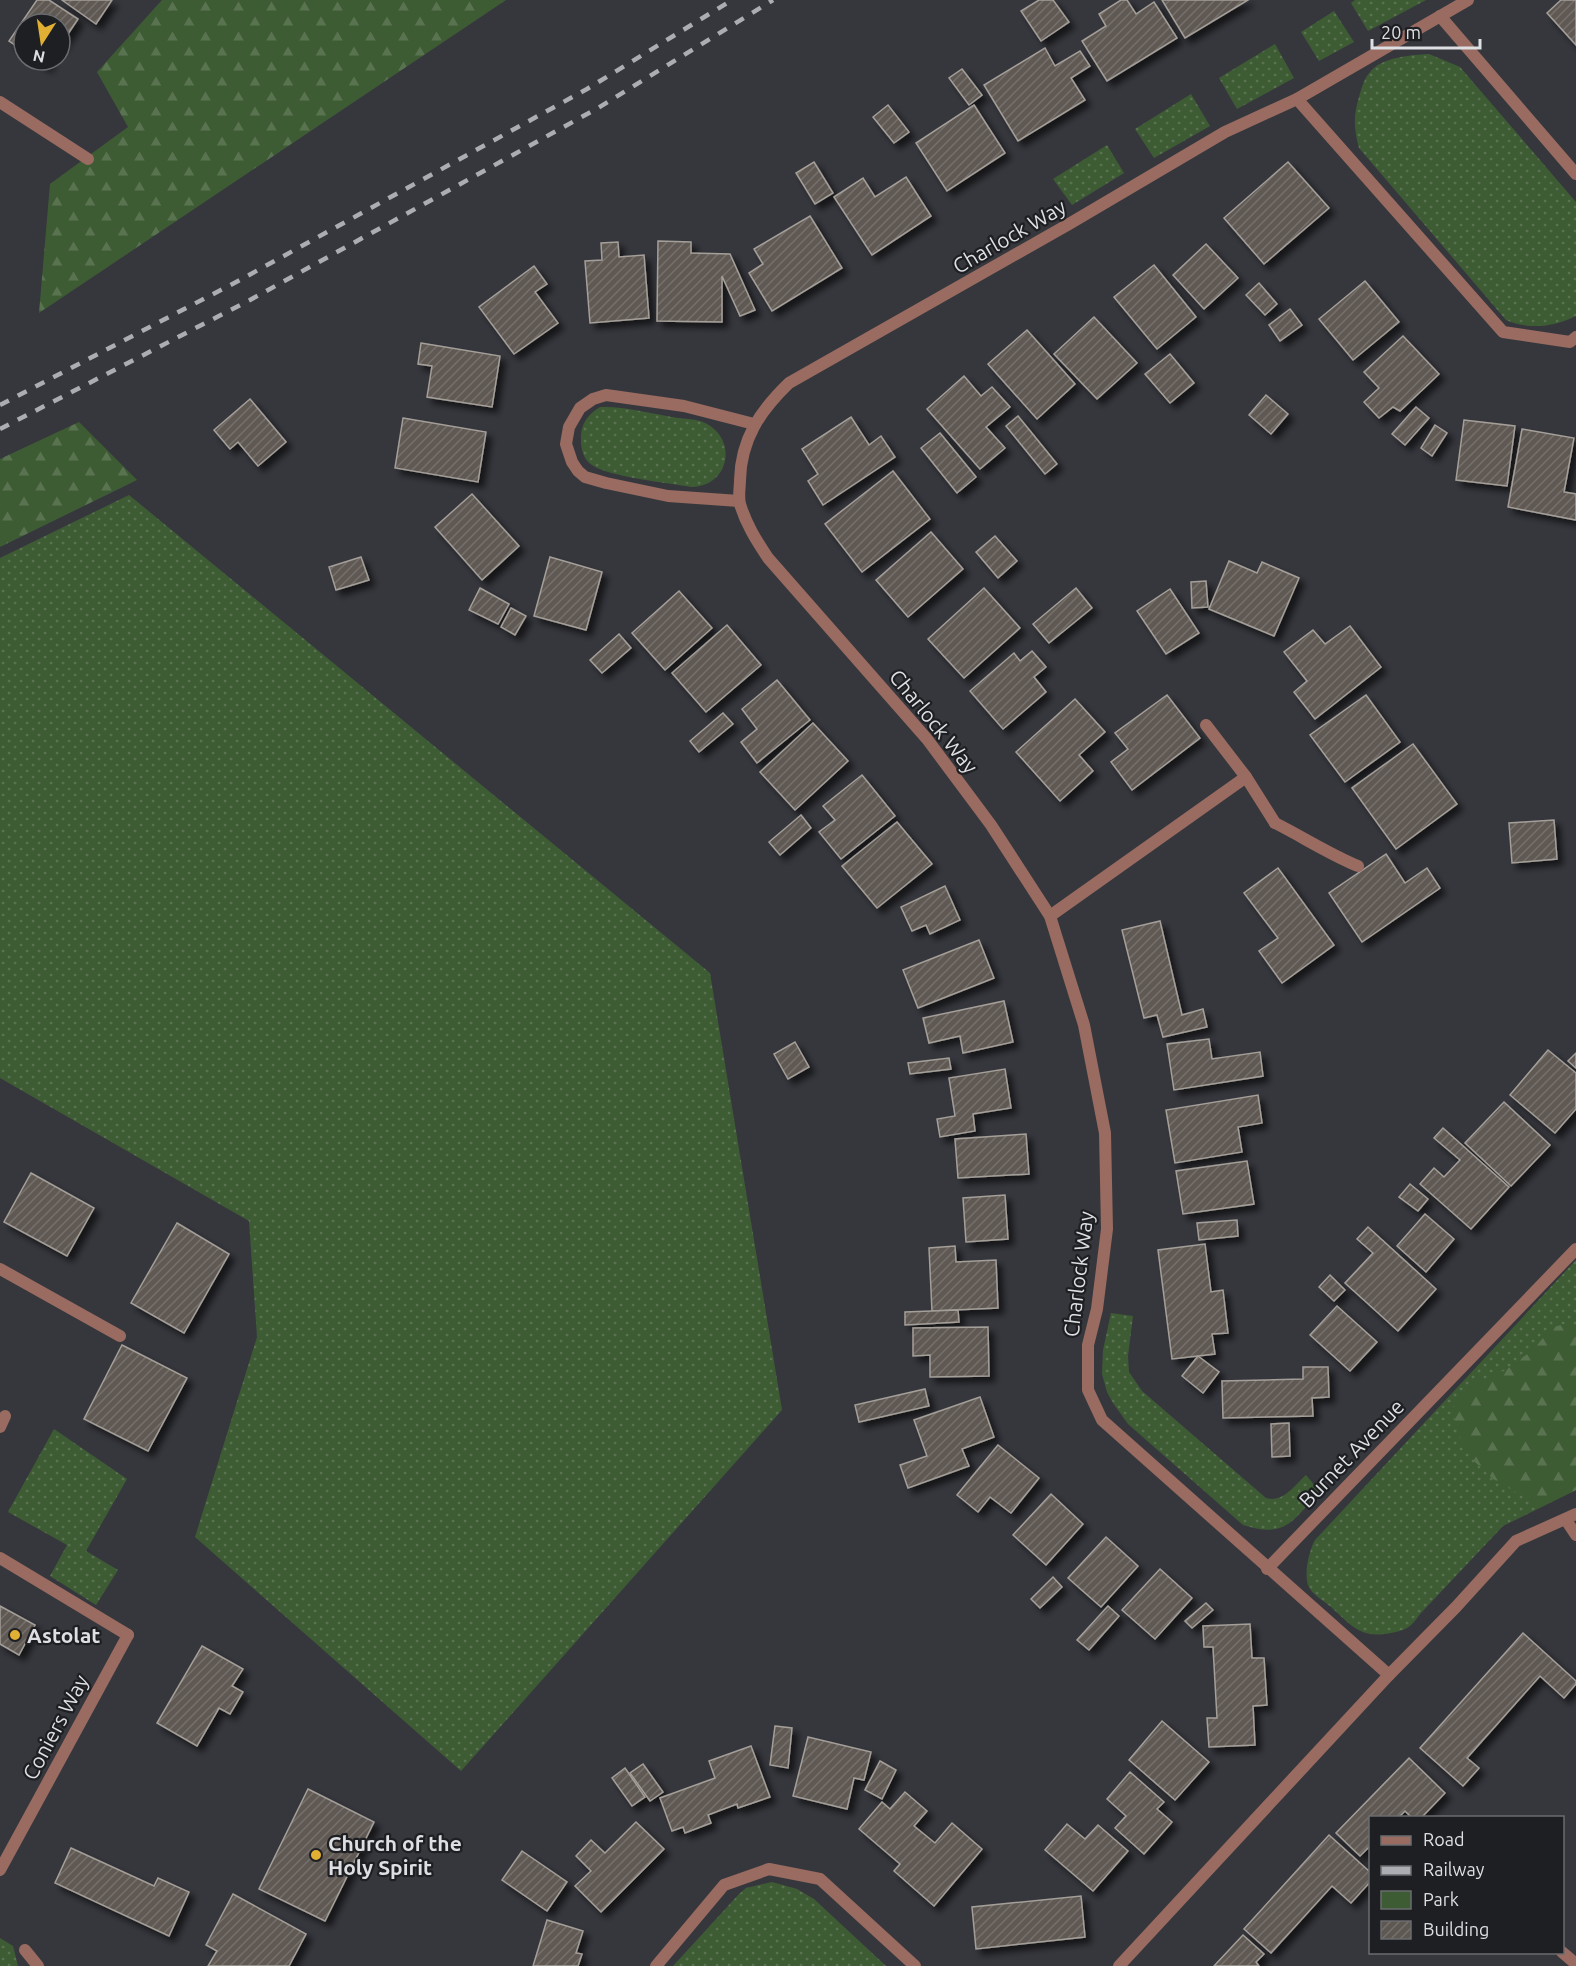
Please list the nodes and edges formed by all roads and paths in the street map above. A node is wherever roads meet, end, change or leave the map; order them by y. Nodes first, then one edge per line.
1 (1468, 0) edge
2 (1440, 16) junction
3 (1297, 99) junction
4 (0, 102) edge
5 (88, 159) dead end
6 (1576, 174) edge
7 (1576, 337) edge
8 (754, 424) junction
9 (739, 501) junction
10 (1206, 725) dead end
11 (1246, 777) junction
12 (1358, 866) dead end
13 (1050, 915) junction
14 (1576, 1249) edge
15 (0, 1269) edge
16 (120, 1336) dead end
17 (1571, 1517) edge
18 (1576, 1535) edge
19 (0, 1558) edge
20 (1267, 1569) junction
21 (1389, 1675) junction
22 (0, 1870) edge
23 (25, 1950) dead end
24 (1564, 1953) edge
25 (1576, 1964) edge
26 (38, 1966) edge
27 (656, 1966) edge
28 (915, 1966) edge
29 (1119, 1966) edge

1 - 2 street, Charlock Way
2 - 3 street, Charlock Way
2 - 6 street
3 - 7 street
3 - 8 street, Charlock Way
4 - 5 street
8 - 9 street, Charlock Way
8 - 9 street
9 - 13 street, Charlock Way
10 - 11 street
11 - 12 street
11 - 13 street
13 - 20 street, Charlock Way
14 - 20 street, Burnet Avenue
15 - 16 street
17 - 18 street
17 - 21 street
19 - 22 street, Coniers Way
20 - 21 street
21 - 29 street
23 - 26 street
24 - 25 street
27 - 28 street

